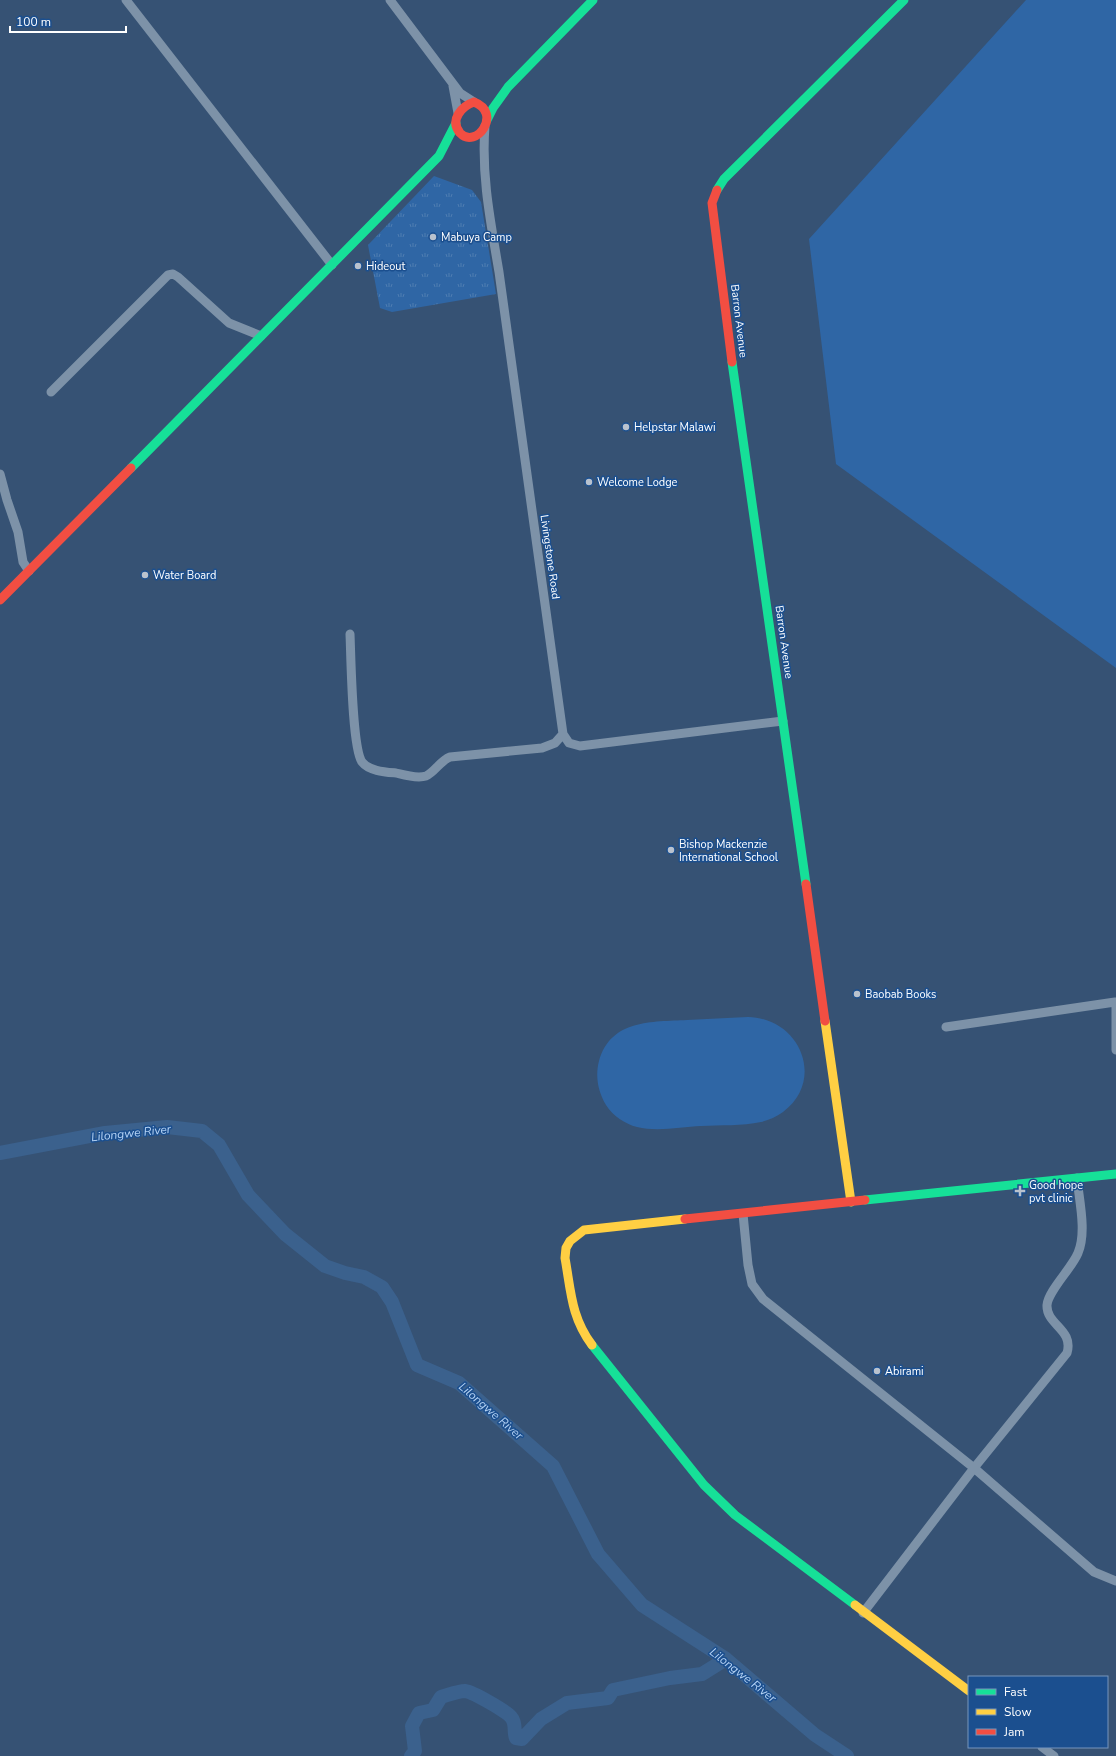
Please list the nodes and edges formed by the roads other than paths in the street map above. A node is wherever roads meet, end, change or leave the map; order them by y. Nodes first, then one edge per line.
1 (126, 0) edge
2 (390, 0) edge
3 (593, 0) edge
4 (904, 0) edge
5 (452, 83) junction
6 (508, 88) junction
7 (474, 102) junction
8 (458, 113) junction
9 (456, 123) junction
10 (486, 123) junction
11 (469, 137) junction
12 (439, 156) junction
13 (483, 159) junction
14 (332, 265) junction
15 (261, 336) junction
16 (51, 392) dead end
17 (0, 474) edge
18 (29, 571) junction
19 (0, 600) edge
20 (350, 634) dead end
21 (783, 721) junction
22 (563, 734) junction
23 (1115, 1002) edge
24 (946, 1027) dead end
25 (1116, 1050) edge
26 (1116, 1174) edge
27 (1077, 1178) junction
28 (851, 1202) junction
29 (743, 1214) junction
30 (974, 1468) junction
31 (1116, 1581) edge
32 (864, 1613) junction
33 (968, 1689) edge
34 (1043, 1748) edge
35 (1054, 1756) edge

1 - 14 street
2 - 5 street
3 - 6 street
4 - 21 street, Barron Avenue
5 - 7 street
5 - 8 street
6 - 7 street
6 - 10 street
7 - 8 street
7 - 10 street
8 - 9 street
9 - 11 street
9 - 12 street
10 - 11 street
10 - 13 street, Livingstone Road
11 - 12 street
11 - 13 street, Livingstone Road
12 - 14 street
13 - 22 street, Livingstone Road
14 - 15 street
15 - 16 street
15 - 18 street
17 - 18 street
18 - 19 street
20 - 22 street
21 - 22 street
21 - 28 street, Barron Avenue
23 - 24 street
23 - 25 street
26 - 27 street
27 - 28 street
27 - 30 street
28 - 29 street
29 - 30 street
29 - 32 street
30 - 31 street
30 - 32 street
32 - 33 street
34 - 35 street

